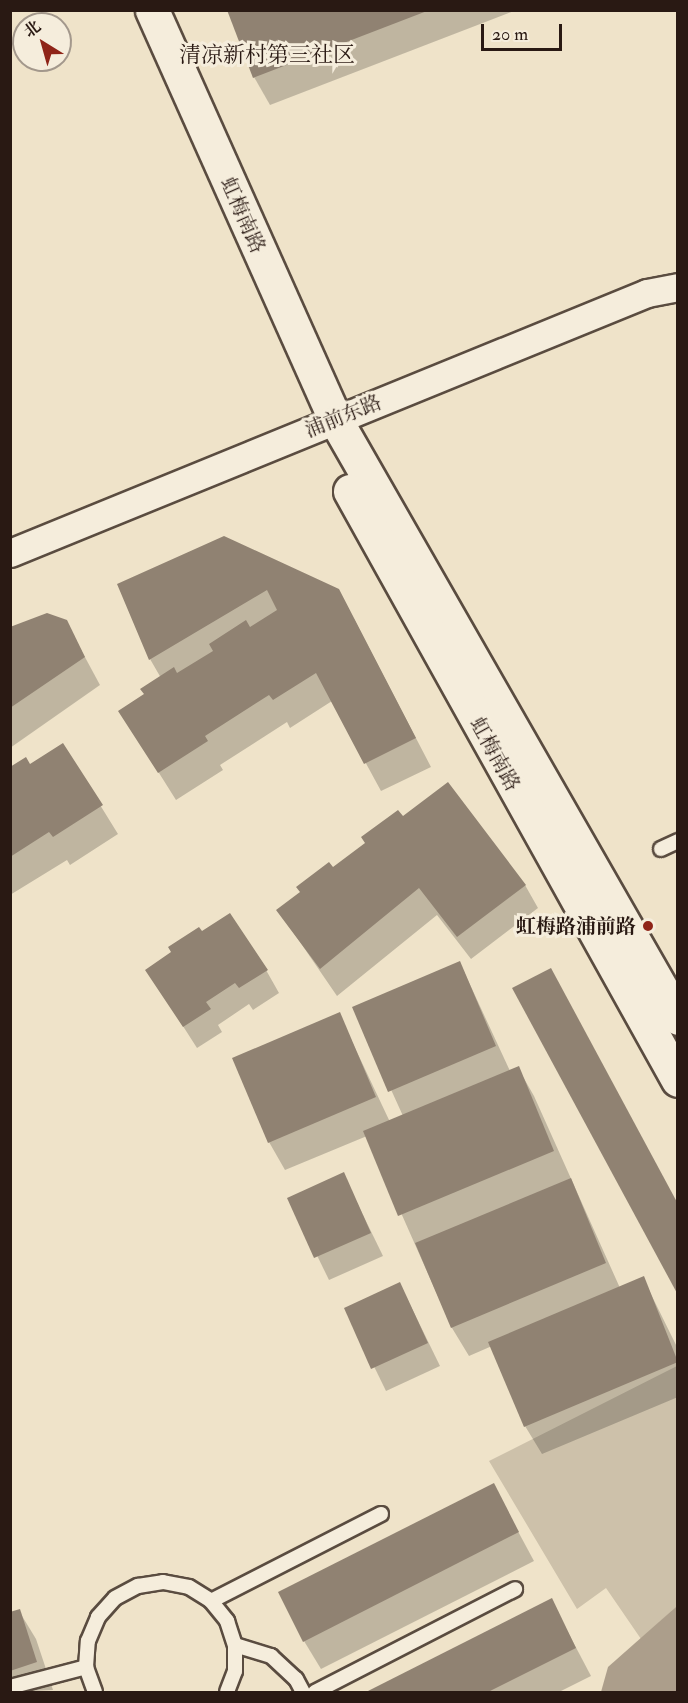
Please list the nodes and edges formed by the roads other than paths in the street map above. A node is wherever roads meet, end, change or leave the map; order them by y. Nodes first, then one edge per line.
1 (152, 10) edge
2 (678, 287) edge
3 (335, 419) junction
4 (10, 553) edge
5 (678, 841) edge
6 (661, 849) dead end
7 (677, 1017) edge
8 (678, 1080) edge
9 (381, 1514) dead end
10 (515, 1589) dead end
11 (211, 1601) junction
12 (235, 1645) junction
13 (86, 1667) junction
14 (10, 1687) edge
15 (95, 1692) edge
16 (227, 1692) edge
17 (303, 1692) edge
18 (315, 1692) edge

1 - 3 street, 虹梅南路
2 - 3 street, 浦前东路
3 - 4 street, 浦前东路
3 - 7 street, 虹梅南路
3 - 8 street, 虹梅南路
5 - 6 lane
9 - 11 lane
10 - 18 lane
11 - 12 lane
11 - 13 lane
12 - 16 lane
12 - 17 lane
13 - 14 lane
13 - 15 lane

